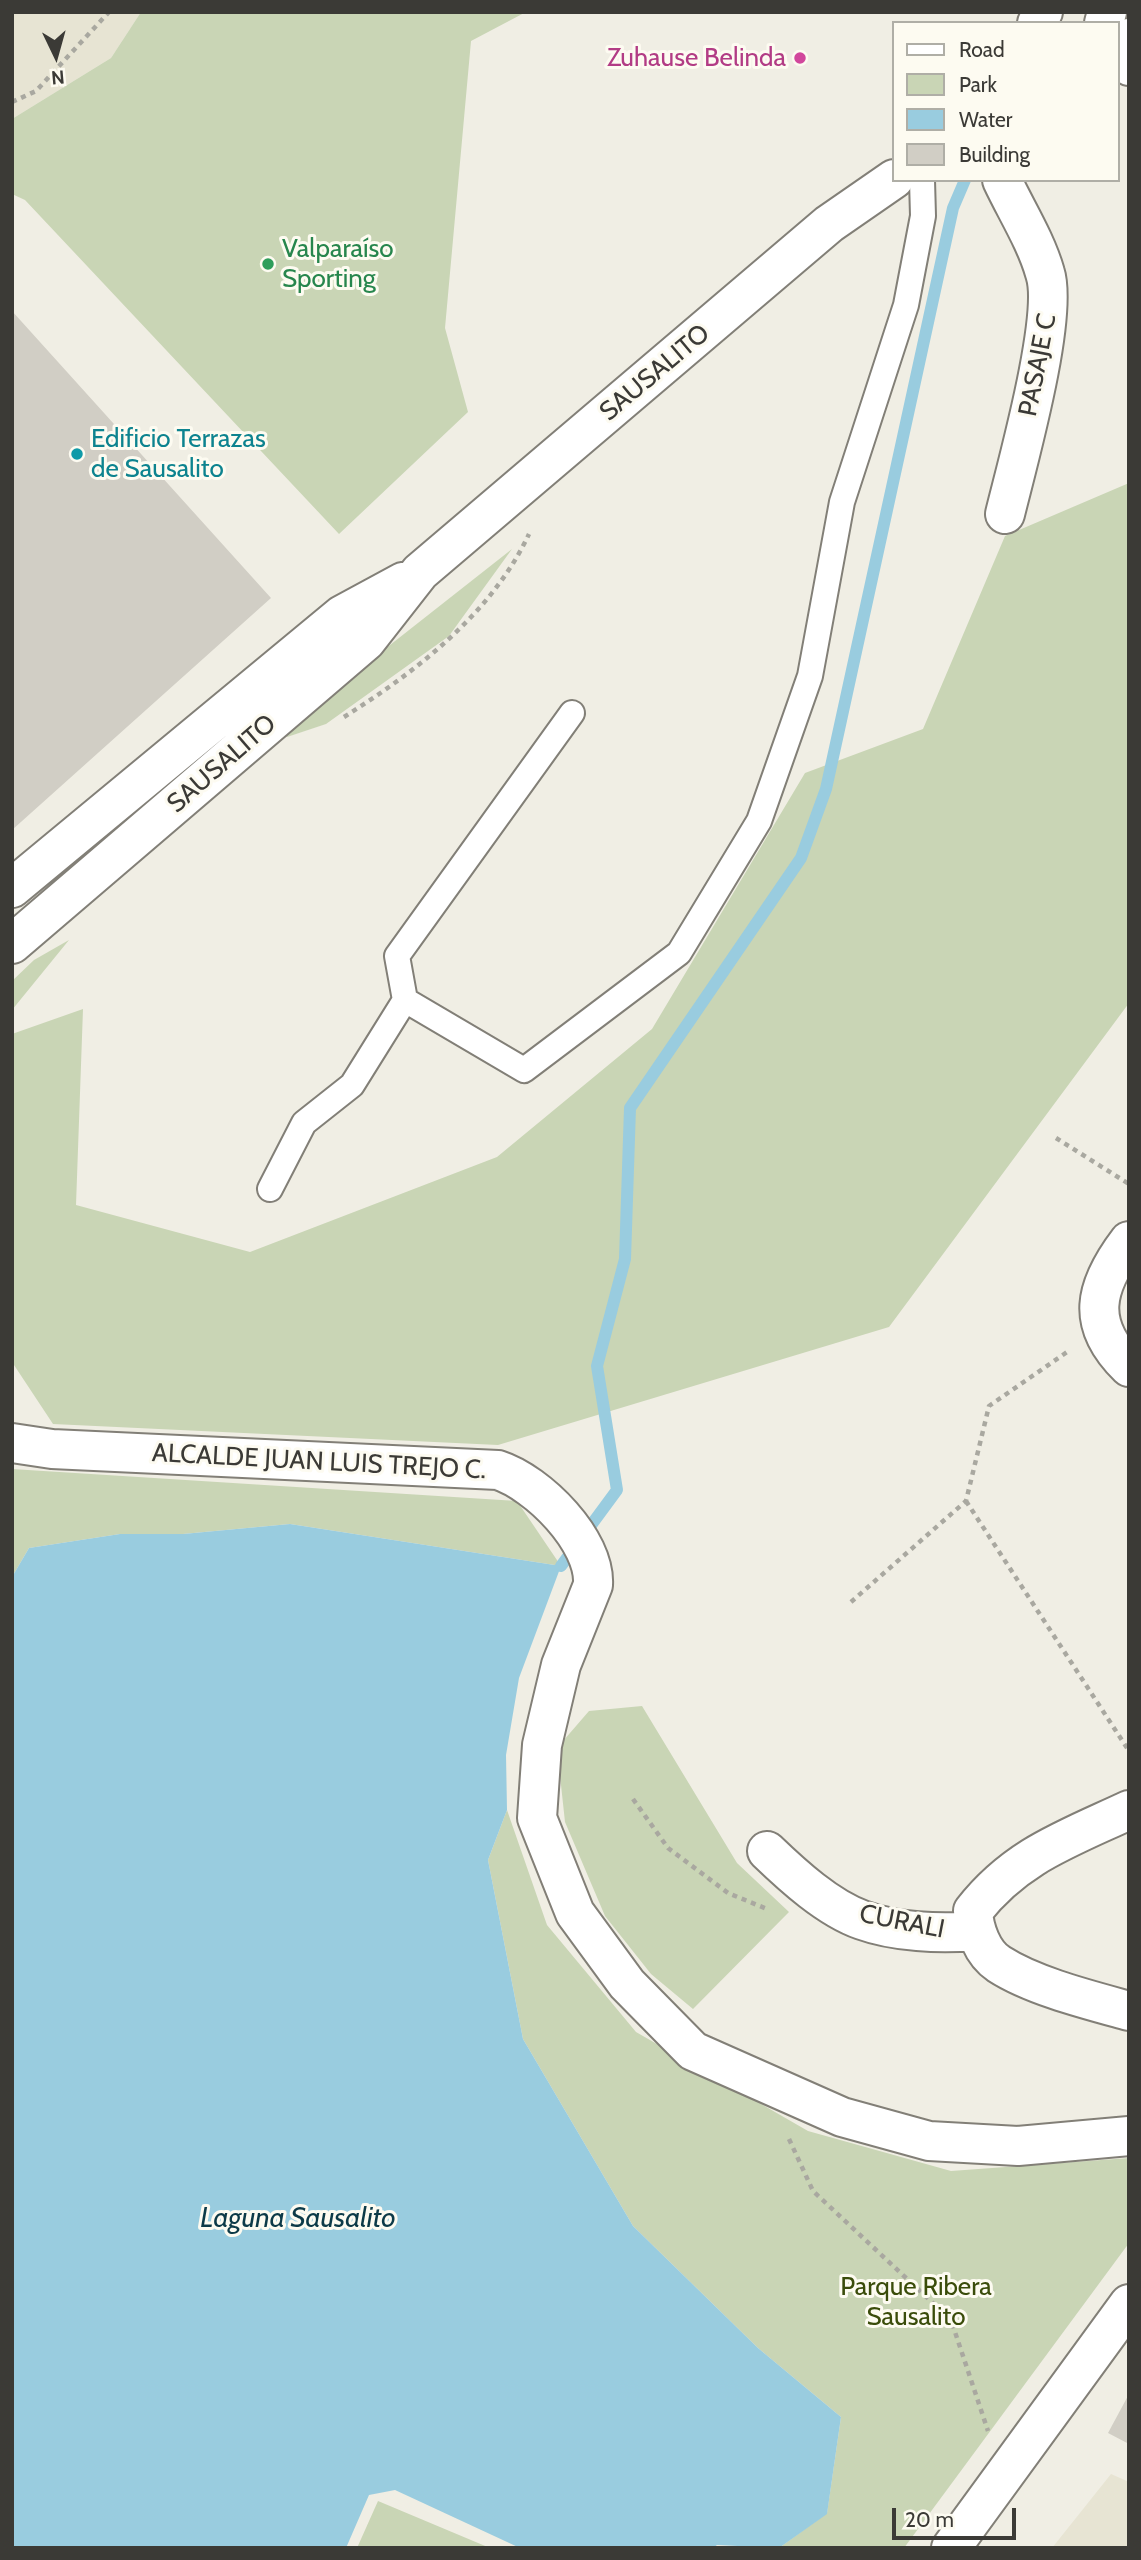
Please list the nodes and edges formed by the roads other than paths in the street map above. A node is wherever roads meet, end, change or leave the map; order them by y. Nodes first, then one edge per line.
1 (1120, 47) edge
2 (1129, 66) edge
3 (892, 180) edge
4 (922, 182) edge
5 (1003, 182) edge
6 (1005, 514) dead end
7 (420, 572) junction
8 (572, 713) dead end
9 (12, 888) edge
10 (12, 944) edge
11 (405, 1000) junction
12 (270, 1189) dead end
13 (1129, 1241) edge
14 (1129, 1367) edge
15 (12, 1443) edge
16 (1129, 1810) edge
17 (767, 1851) dead end
18 (974, 1931) junction
19 (1129, 2011) edge
20 (1129, 2136) edge
21 (1129, 2304) edge
22 (951, 2548) edge

1 - 2 street
3 - 7 street, SAUSALITO
4 - 11 lane
5 - 6 street, PASAJE C
7 - 9 street, SAUSALITO
7 - 10 street, SAUSALITO
8 - 11 lane
11 - 12 lane
13 - 14 street
15 - 20 street, ALCALDE JUAN LUIS TREJO C.
16 - 18 street, CURALI
17 - 18 street, CURALI
18 - 19 street, CURALI
21 - 22 street

